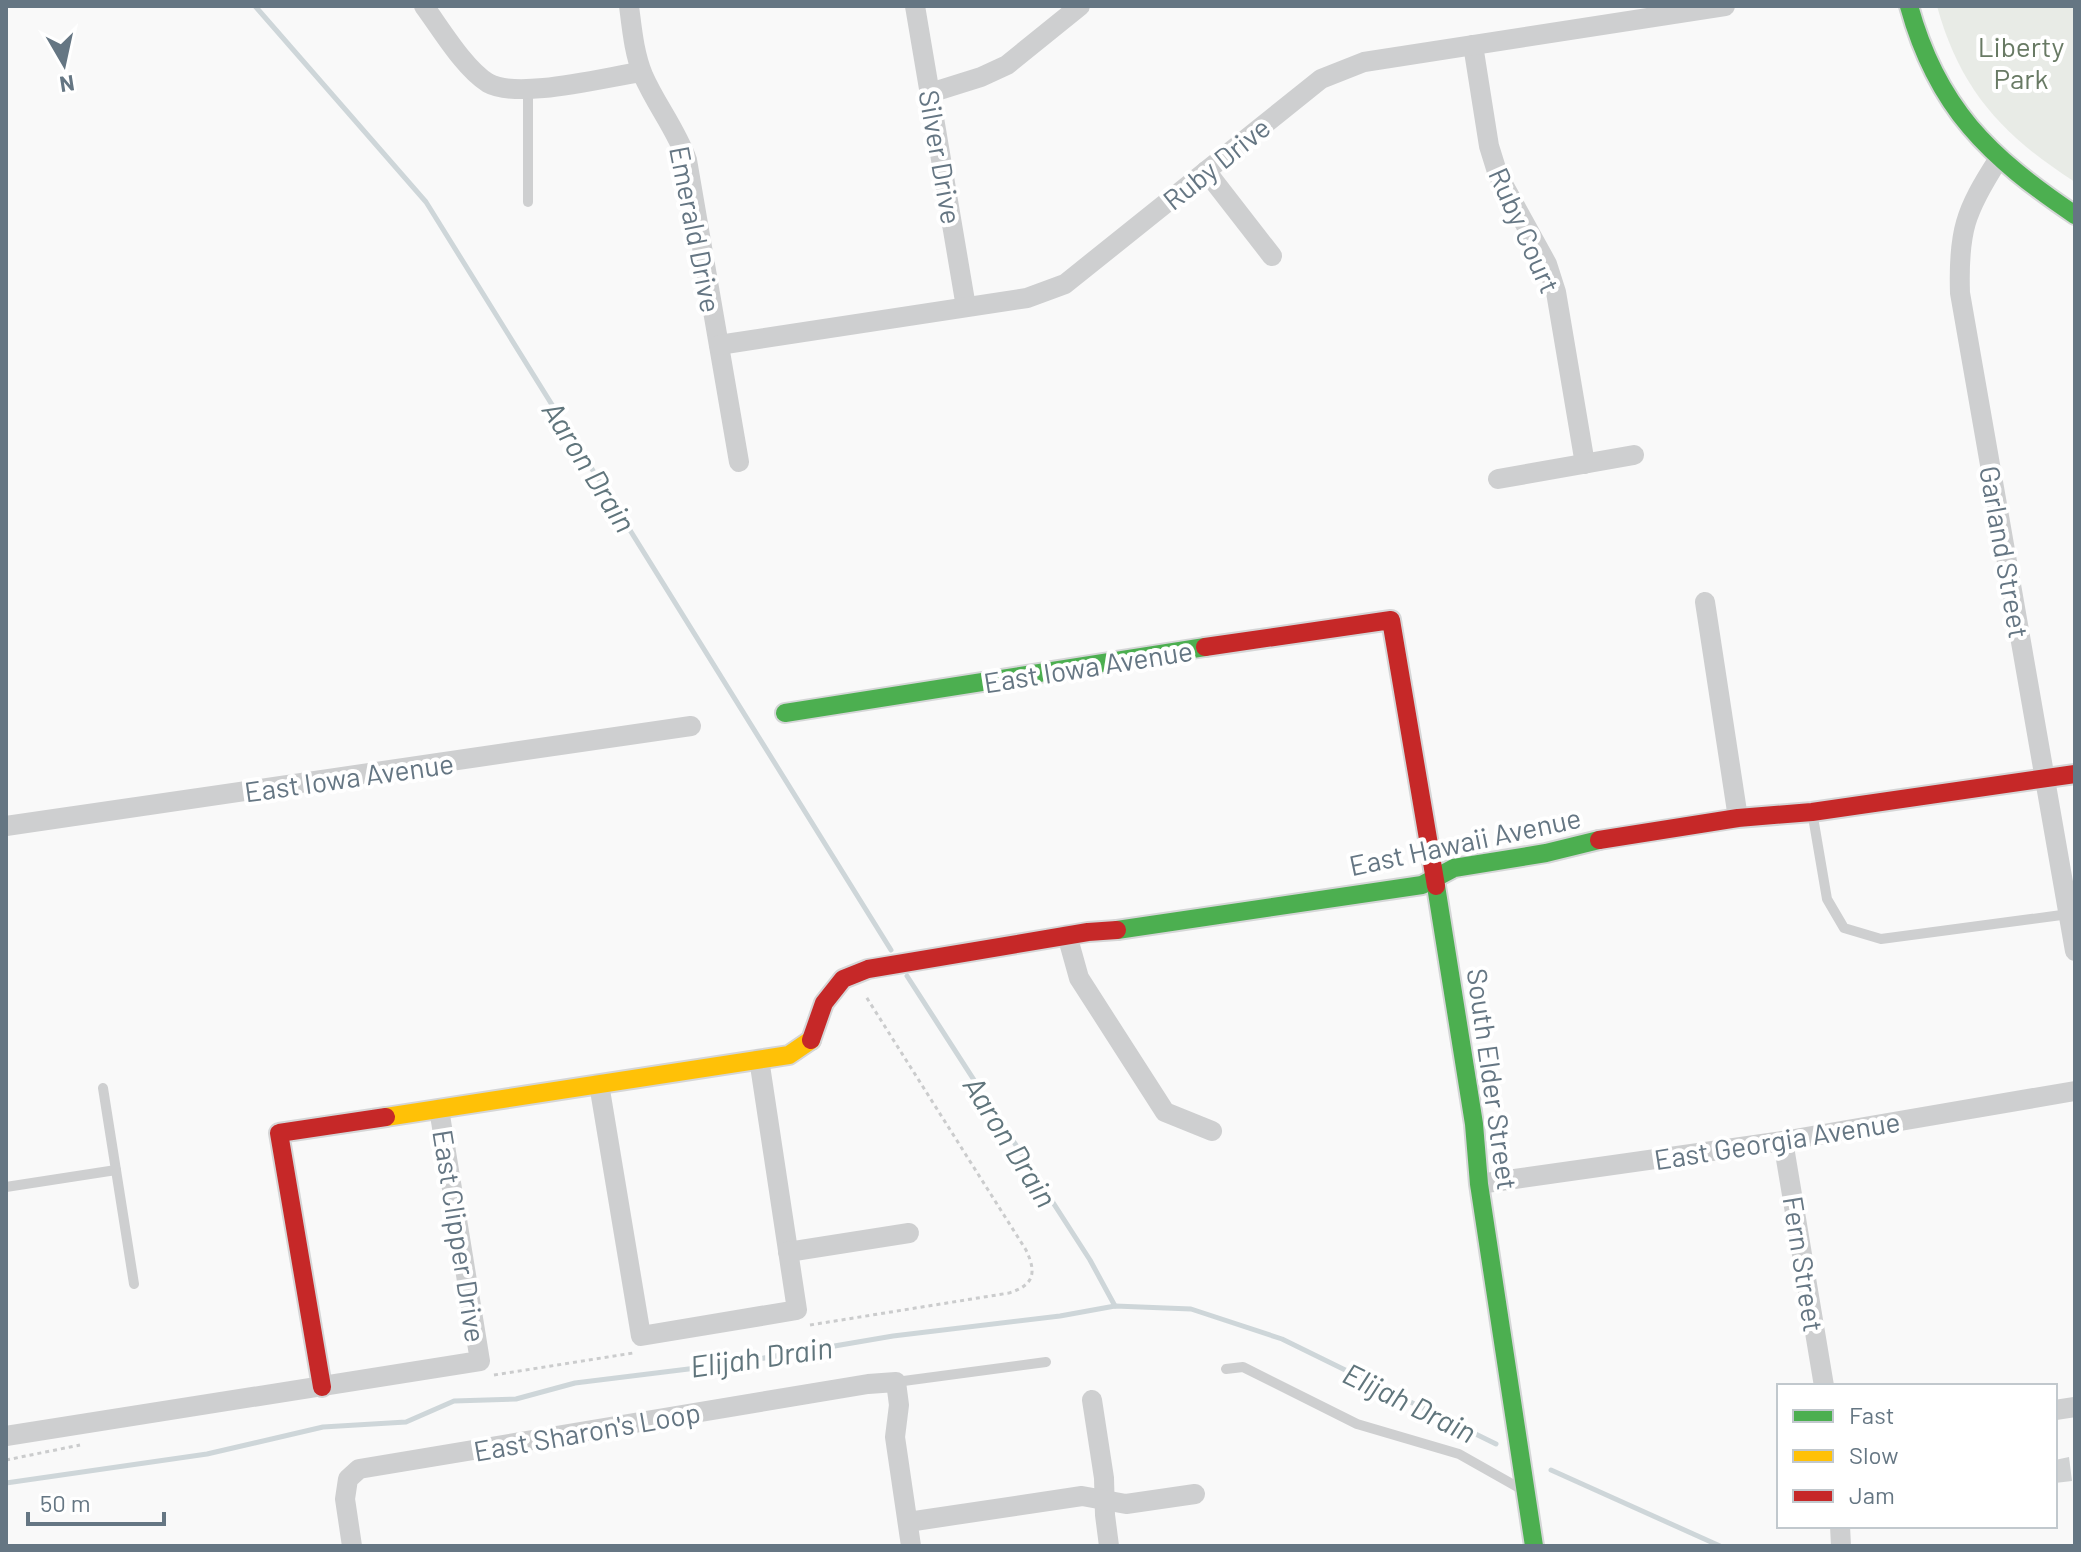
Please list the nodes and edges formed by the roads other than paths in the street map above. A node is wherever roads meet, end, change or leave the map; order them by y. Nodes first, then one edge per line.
1 (424, 6) edge
2 (629, 6) edge
3 (915, 6) edge
4 (1080, 6) edge
5 (1725, 6) edge
6 (1909, 6) edge
7 (1473, 45) junction
8 (641, 72) junction
9 (528, 90) junction
10 (930, 93) junction
11 (1998, 160) junction
12 (1206, 171) junction
13 (528, 202) dead end
14 (2075, 215) edge
15 (1272, 256) dead end
16 (966, 307) junction
17 (719, 345) junction
18 (1634, 455) dead end
19 (739, 462) dead end
20 (1585, 464) junction
21 (1498, 479) dead end
22 (1705, 602) dead end
23 (1391, 620) joint
24 (785, 713) dead end
25 (691, 726) dead end
26 (2075, 774) edge
27 (2044, 779) junction
28 (1812, 812) junction
29 (1738, 818) junction
30 (6, 826) edge
31 (1434, 878) junction
32 (2069, 914) junction
33 (1067, 935) junction
34 (2075, 951) edge
35 (868, 969) joint
36 (759, 1059) junction
37 (599, 1084) junction
38 (103, 1088) dead end
39 (2075, 1091) edge
40 (439, 1109) junction
41 (1212, 1131) dead end
42 (1783, 1141) junction
43 (116, 1170) junction
44 (1479, 1184) junction
45 (6, 1187) edge
46 (909, 1233) dead end
47 (788, 1252) junction
48 (134, 1284) dead end
49 (1046, 1362) dead end
50 (1226, 1369) dead end
51 (896, 1382) junction
52 (1824, 1384) edge
53 (322, 1387) junction
54 (1092, 1400) dead end
55 (6, 1436) edge
56 (1526, 1492) junction
57 (1195, 1494) dead end
58 (1104, 1500) junction
59 (908, 1522) junction
60 (352, 1546) edge
61 (911, 1546) edge
62 (1109, 1546) edge
63 (1534, 1546) edge

1 - 9 street
2 - 8 street, Emerald Drive
3 - 10 street, Silver Drive
4 - 10 street
5 - 7 street, Ruby Drive
6 - 11 street
7 - 12 street, Ruby Drive
7 - 20 street, Ruby Court
8 - 9 street
8 - 17 street, Emerald Drive
9 - 13 lane
10 - 16 street, Silver Drive
11 - 14 street
11 - 27 street, Garland Street
12 - 15 street
12 - 16 street, Ruby Drive
16 - 17 street, Ruby Drive
17 - 19 street, Emerald Drive
18 - 20 street
20 - 21 street
22 - 29 street
23 - 24 street, East Iowa Avenue
23 - 31 street, South Elder Street
25 - 30 street, East Iowa Avenue
26 - 27 street, East Hawaii Avenue
27 - 28 street, East Hawaii Avenue
27 - 32 street, Garland Street
28 - 29 street, East Hawaii Avenue
28 - 32 lane
29 - 31 street, East Hawaii Avenue
31 - 33 street, East Hawaii Avenue
31 - 44 street, South Elder Street
32 - 34 street, Garland Street
33 - 35 street, East Hawaii Avenue
33 - 41 street
35 - 36 street, East Clipper Drive
36 - 37 street, East Clipper Drive
36 - 47 street
37 - 40 street, East Clipper Drive
37 - 47 street
38 - 43 lane
39 - 42 street, East Georgia Avenue
40 - 53 street, East Clipper Drive
40 - 53 street
42 - 44 street, East Georgia Avenue
42 - 52 street, Fern Street
43 - 45 lane
43 - 48 lane
44 - 56 street, South Elder Street
46 - 47 street
49 - 51 lane
50 - 56 lane
51 - 59 street
51 - 60 street, East Sharon's Loop
53 - 55 street, East Clipper Drive
54 - 58 street
56 - 63 street, South Elder Street
57 - 58 street
58 - 59 street
58 - 62 street
59 - 61 street

